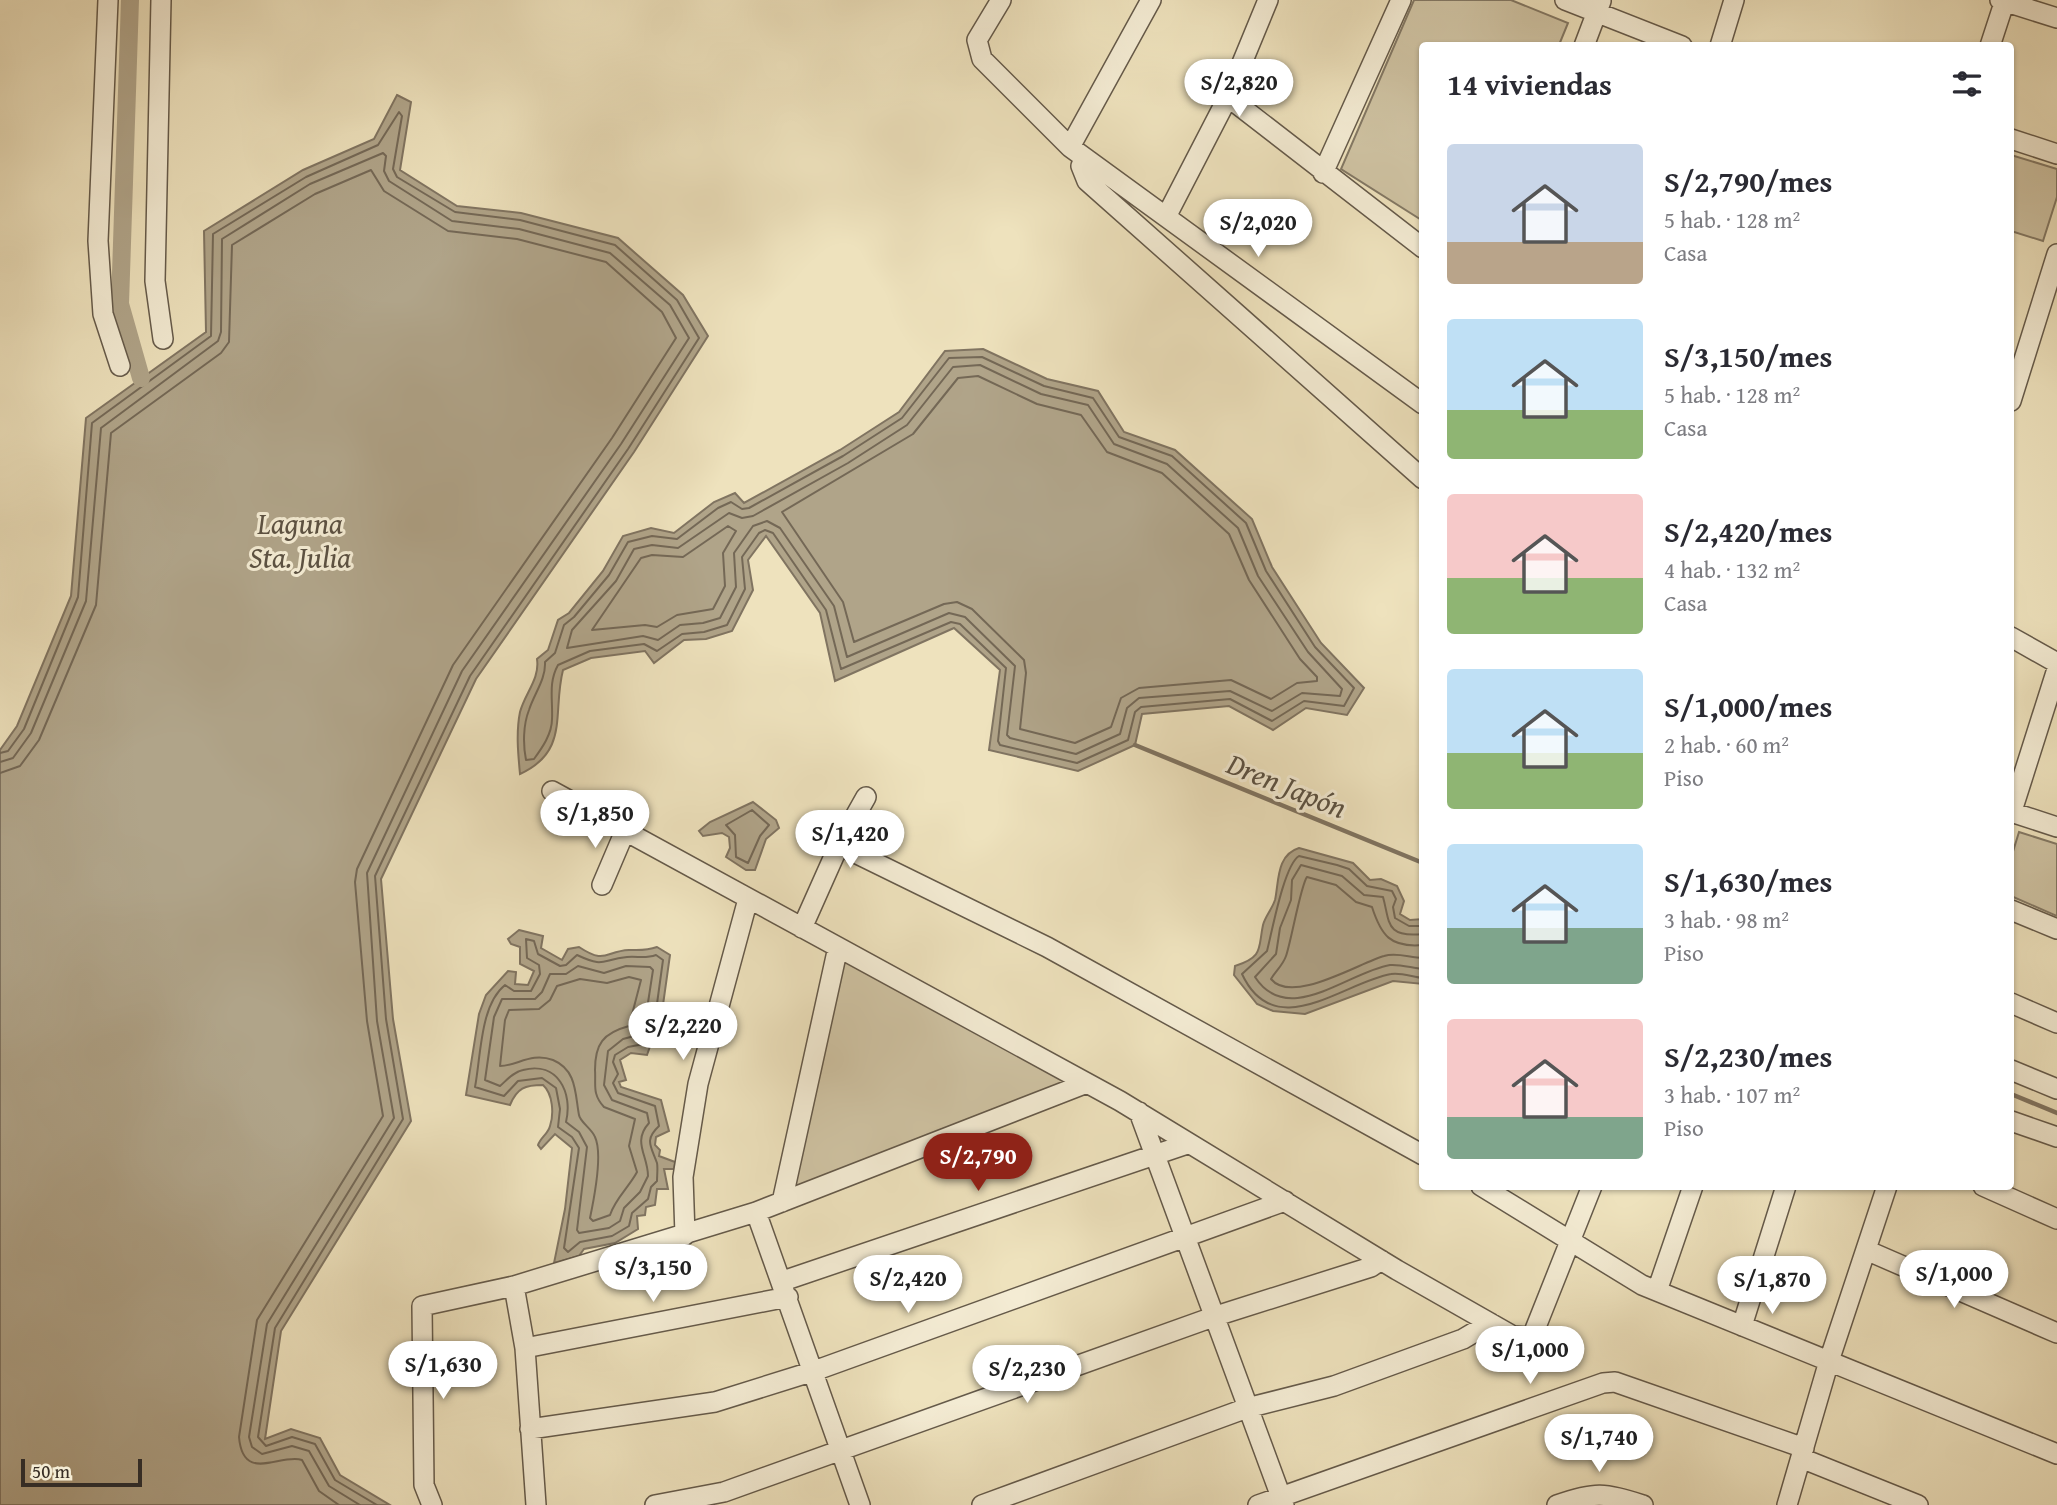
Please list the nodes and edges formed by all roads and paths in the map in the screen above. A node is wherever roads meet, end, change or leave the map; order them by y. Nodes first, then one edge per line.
1 (108, 0) edge
2 (161, 0) edge
3 (1001, 0) edge
4 (1150, 0) edge
5 (1268, 0) edge
6 (1401, 0) edge
7 (1565, 0) edge
8 (1734, 0) edge
9 (2003, 0) edge
10 (1599, 6) edge
11 (2057, 18) edge
12 (1586, 42) edge
13 (1674, 42) edge
14 (1721, 42) edge
15 (1991, 42) edge
16 (1228, 97) junction
17 (2014, 140) edge
18 (1077, 152) junction
19 (2057, 154) edge
20 (1323, 173) junction
21 (1166, 217) junction
22 (1419, 245) edge
23 (2057, 254) edge
24 (2049, 307) edge
25 (163, 339) dead end
26 (120, 366) dead end
27 (2014, 394) edge
28 (1419, 400) edge
29 (1419, 475) edge
30 (2014, 639) edge
31 (2057, 663) edge
32 (2057, 669) edge
33 (2054, 691) edge
34 (2017, 774) edge
35 (552, 791) dead end
36 (2014, 794) edge
37 (866, 797) dead end
38 (2014, 814) edge
39 (2057, 827) edge
40 (625, 831) junction
41 (839, 845) junction
42 (602, 885) dead end
43 (748, 899) junction
44 (2014, 911) edge
45 (803, 928) junction
46 (2057, 929) edge
47 (838, 947) junction
48 (2014, 1004) edge
49 (2057, 1023) edge
50 (2014, 1071) edge
51 (1087, 1083) junction
52 (2057, 1089) edge
53 (1139, 1112) junction
54 (2014, 1122) edge
55 (2057, 1138) edge
56 (1187, 1144) junction
57 (1156, 1153) junction
58 (1419, 1153) edge
59 (1487, 1190) edge
60 (1591, 1190) edge
61 (1692, 1190) edge
62 (1785, 1190) edge
63 (1886, 1190) edge
64 (1992, 1190) edge
65 (1284, 1201) junction
66 (782, 1202) junction
67 (756, 1212) junction
68 (2057, 1219) edge
69 (685, 1235) junction
70 (1183, 1236) junction
71 (1572, 1243) junction
72 (1866, 1250) junction
73 (1381, 1260) junction
74 (514, 1286) junction
75 (785, 1289) junction
76 (1657, 1291) junction
77 (1213, 1317) junction
78 (1490, 1323) junction
79 (1742, 1325) junction
80 (2057, 1333) edge
81 (525, 1348) junction
82 (1829, 1361) junction
83 (814, 1371) junction
84 (1247, 1408) junction
85 (530, 1429) junction
86 (841, 1450) junction
87 (1802, 1453) junction
88 (2057, 1454) edge
89 (1282, 1501) edge
90 (432, 1505) edge
91 (536, 1505) edge
92 (655, 1505) edge
93 (860, 1505) edge
94 (982, 1505) edge
95 (1258, 1505) edge
96 (1557, 1505) edge
97 (1643, 1505) edge
98 (1787, 1505) edge
99 (1918, 1505) edge

1 - 26 street
2 - 25 street
3 - 18 street
4 - 18 street
5 - 16 street
6 - 20 street
7 - 10 street
8 - 14 street
9 - 11 street
9 - 15 street
10 - 12 street
10 - 13 street
16 - 20 street
16 - 21 street
17 - 19 street
18 - 21 street
18 - 29 street
20 - 22 street
21 - 28 street
23 - 24 street
24 - 27 street
30 - 31 street
32 - 33 street
33 - 34 street
34 - 36 street
35 - 40 street
37 - 41 street
38 - 39 street
40 - 42 street
40 - 43 street
41 - 45 street
41 - 58 street
43 - 45 street
43 - 69 street
44 - 46 street
45 - 47 street
47 - 51 street
47 - 66 street
48 - 49 street
50 - 52 street
51 - 53 street
51 - 66 street
53 - 56 street
53 - 57 street
54 - 55 street
56 - 57 street
56 - 65 street
57 - 70 street
57 - 75 street
59 - 71 street
60 - 71 street
61 - 76 street
62 - 79 street
63 - 72 street
64 - 68 street
65 - 70 street
65 - 73 street
66 - 67 street
67 - 69 street
67 - 75 street
69 - 74 street
70 - 77 street
70 - 83 street
71 - 76 street
71 - 78 street
72 - 80 street
72 - 82 street
73 - 77 street
73 - 78 street
74 - 81 street
74 - 90 street
75 - 81 street
75 - 83 street
76 - 79 street
77 - 84 street
77 - 86 street
78 - 84 street
79 - 82 street
81 - 85 street
82 - 87 street
82 - 88 street
83 - 85 street
83 - 86 street
84 - 89 street
84 - 94 street
85 - 91 street
86 - 92 street
86 - 93 street
87 - 89 street
87 - 98 street
87 - 99 street
89 - 95 street
96 - 97 street

